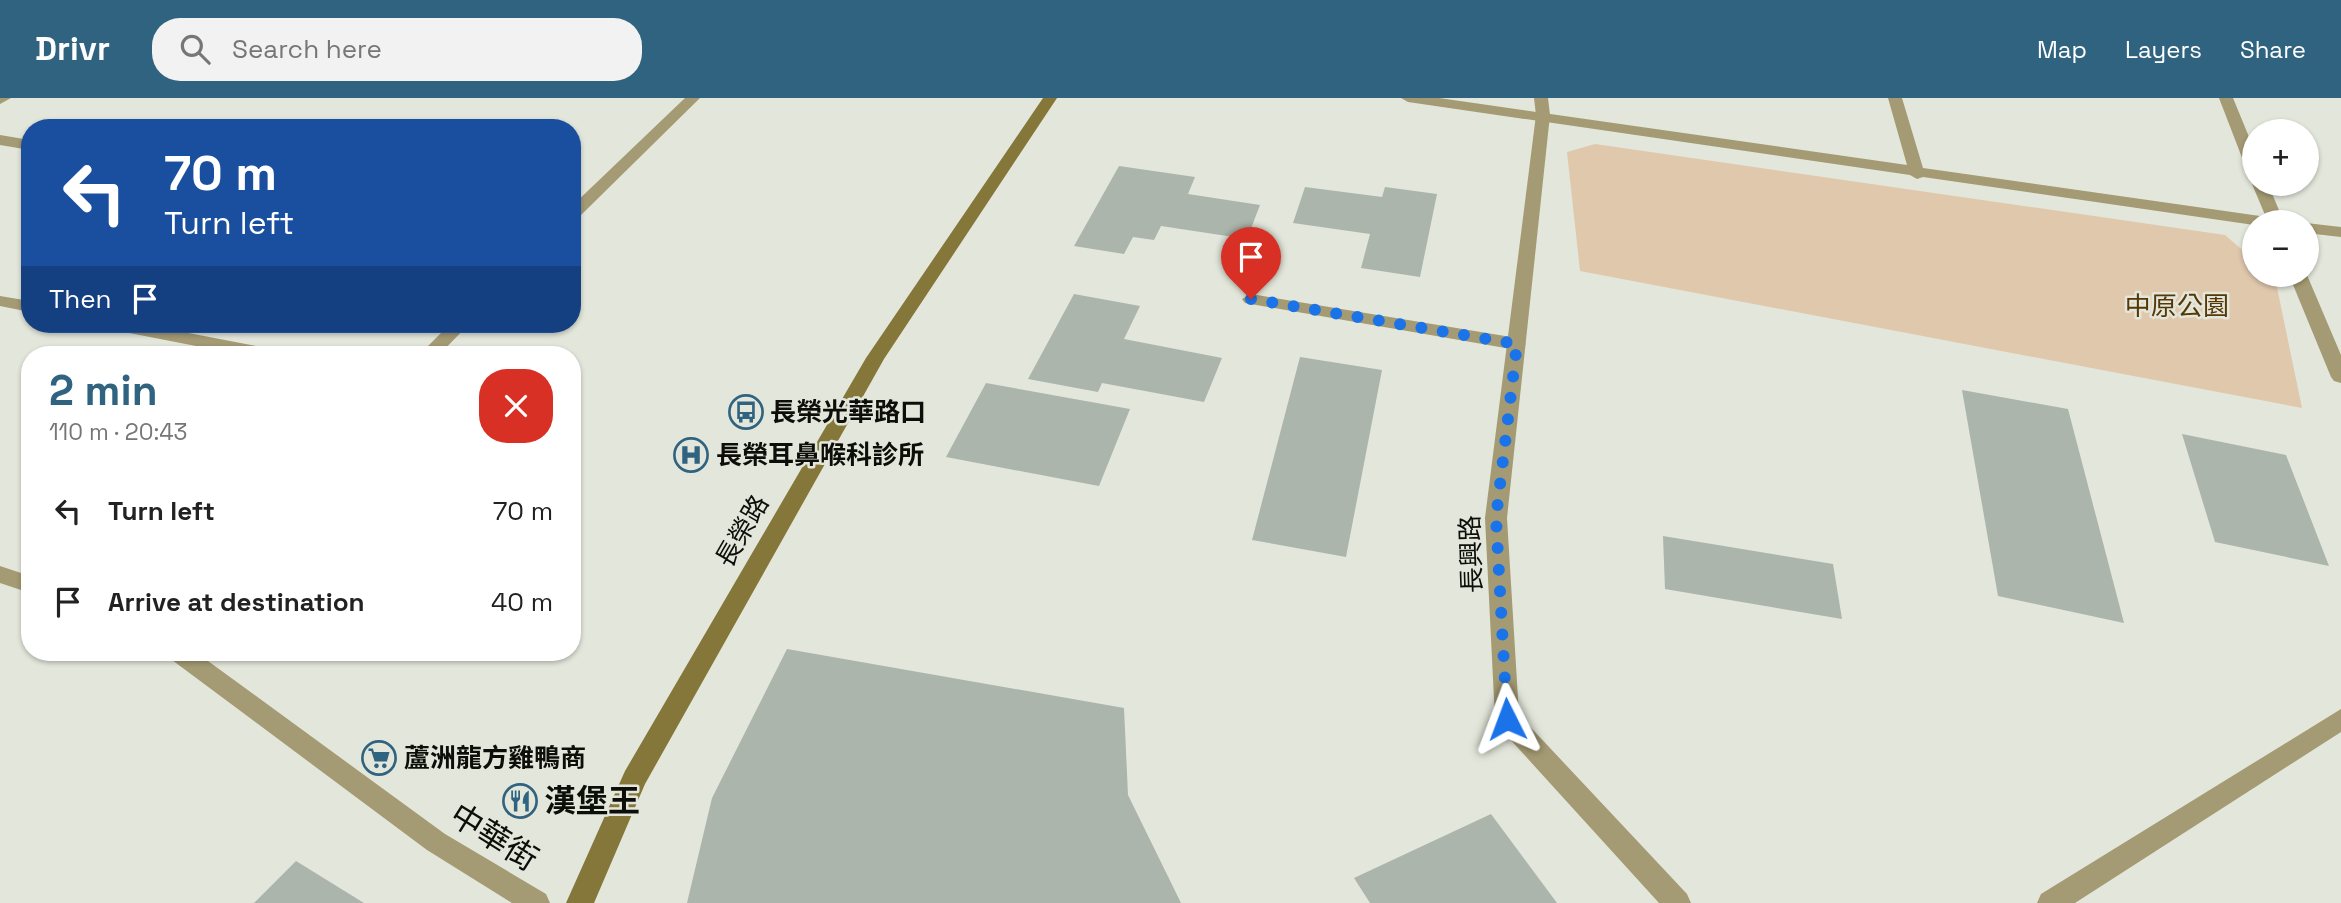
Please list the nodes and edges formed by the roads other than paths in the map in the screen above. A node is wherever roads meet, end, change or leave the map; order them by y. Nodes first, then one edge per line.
1 (693, 98) edge
2 (1049, 98) edge
3 (1408, 98) edge
4 (1895, 98) edge
5 (2226, 98) edge
6 (1542, 107) edge
7 (2242, 138) edge
8 (0, 140) edge
9 (21, 144) edge
10 (1917, 174) junction
11 (581, 206) edge
12 (2242, 219) edge
13 (2319, 229) edge
14 (2341, 232) edge
15 (2303, 287) edge
16 (1251, 299) dead end
17 (0, 301) edge
18 (21, 305) edge
19 (160, 333) edge
20 (451, 333) edge
21 (1517, 344) junction
22 (225, 346) edge
23 (437, 346) edge
24 (2341, 377) edge
25 (0, 574) edge
26 (21, 582) edge
27 (191, 661) edge
28 (2341, 719) edge
29 (536, 903) edge
30 (580, 903) edge
31 (1677, 903) edge
32 (2051, 903) edge

1 - 11 street
2 - 30 street, 長榮路
3 - 6 street
4 - 10 street
5 - 7 street
6 - 10 street
6 - 21 street, 長興路
8 - 9 street
10 - 12 street
13 - 14 street
15 - 24 street
16 - 21 street
17 - 18 street
19 - 22 street
20 - 23 street
21 - 31 street, 長興路
25 - 26 street
27 - 29 street, 中華街
28 - 32 street

